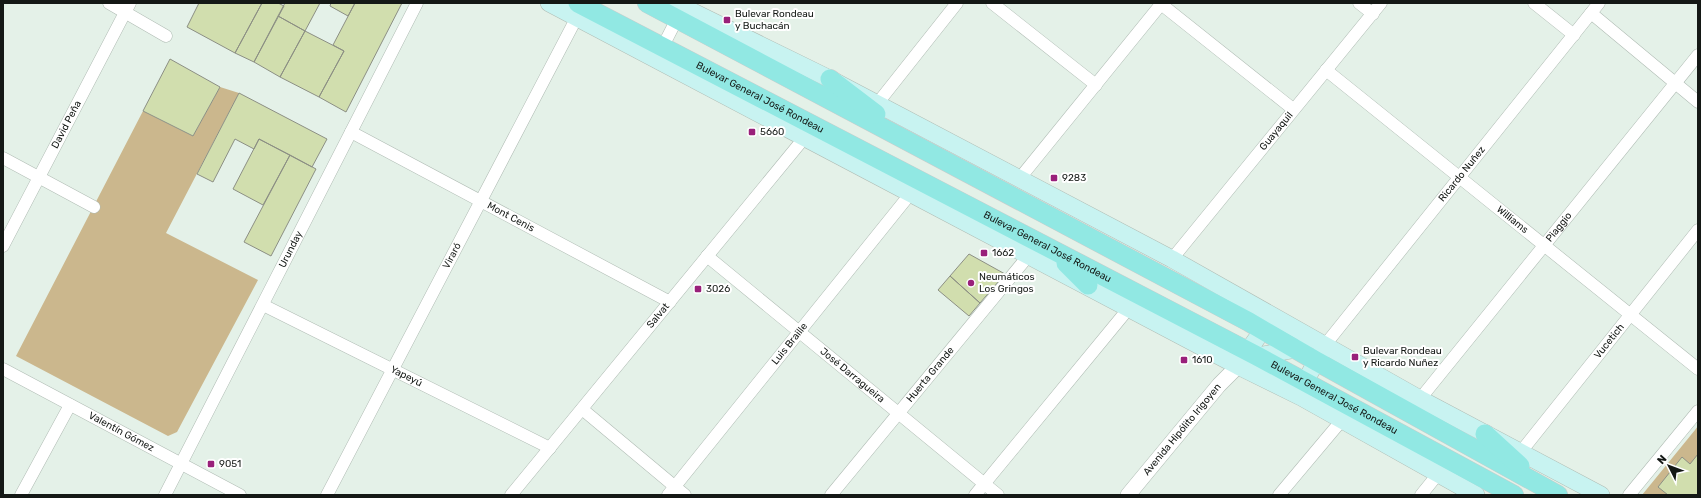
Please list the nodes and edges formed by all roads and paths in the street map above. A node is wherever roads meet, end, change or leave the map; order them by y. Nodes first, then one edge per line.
1 (109, 3) edge
2 (417, 3) edge
3 (550, 3) edge
4 (646, 3) edge
5 (957, 3) edge
6 (992, 3) edge
7 (1359, 3) edge
8 (1381, 3) edge
9 (1534, 3) edge
10 (1599, 3) edge
11 (1162, 4) edge
12 (681, 7) edge
13 (128, 8) edge
14 (577, 10) edge
15 (1373, 14) junction
16 (1591, 14) junction
17 (1574, 35) junction
18 (166, 36) dead end
19 (659, 53) junction
20 (1698, 55) edge
21 (1326, 70) junction
22 (830, 79) junction
23 (1675, 83) junction
24 (1096, 85) junction
25 (1698, 102) edge
26 (877, 104) junction
27 (1294, 110) junction
28 (351, 132) junction
29 (805, 137) junction
30 (925, 150) junction
31 (3, 158) edge
32 (40, 177) junction
33 (1460, 177) junction
34 (1020, 178) junction
35 (911, 193) junction
36 (481, 201) junction
37 (94, 207) dead end
38 (1698, 230) edge
39 (3, 246) edge
40 (1544, 246) junction
41 (1056, 252) junction
42 (1029, 255) junction
43 (707, 256) junction
44 (1172, 259) junction
45 (1088, 285) junction
46 (670, 302) junction
47 (263, 305) junction
48 (1129, 308) junction
49 (1630, 315) junction
50 (1267, 323) junction
51 (799, 332) junction
52 (1294, 349) junction
53 (1321, 353) junction
54 (1248, 357) junction
55 (3, 369) edge
56 (392, 369) junction
57 (1698, 369) edge
58 (1303, 390) junction
59 (1420, 399) junction
60 (70, 405) junction
61 (582, 409) junction
62 (1698, 411) edge
63 (899, 413) junction
64 (1342, 420) junction
65 (1485, 434) junction
66 (550, 448) junction
67 (1520, 452) junction
68 (181, 464) junction
69 (1438, 474) junction
70 (984, 484) junction
71 (671, 491) edge
72 (1552, 492) edge
73 (21, 495) edge
74 (165, 495) edge
75 (240, 495) edge
76 (327, 495) edge
77 (511, 495) edge
78 (685, 495) edge
79 (831, 495) edge
80 (975, 495) edge
81 (998, 495) edge
82 (1128, 495) edge
83 (1279, 495) edge
84 (1421, 495) edge
85 (1476, 495) edge
86 (1514, 495) edge
87 (1601, 495) edge
88 (1629, 495) edge

1 - 13 street
2 - 28 street, Urunday
3 - 14 main road, Bulevar General José Rondeau
4 - 12 main road
5 - 26 street
6 - 24 street
7 - 15 street
8 - 15 street, Guayaquil
9 - 17 street
10 - 16 street, Ricardo Nuñez
11 - 24 street
11 - 27 street
12 - 19 street
12 - 22 main road
12 - 30 main road
13 - 18 street
13 - 32 street, David Peña
14 - 19 main road, Bulevar General José Rondeau
14 - 36 street, Viraró
15 - 21 street, Guayaquil
16 - 17 street, Ricardo Nuñez
16 - 23 street
17 - 33 street, Ricardo Nuñez
19 - 29 main road, Bulevar General José Rondeau
19 - 41 main road, Bulevar General José Rondeau
20 - 23 street, Piaggio
21 - 27 street, Guayaquil
21 - 33 street, Williams
22 - 26 main road
22 - 30 main road
23 - 25 street
23 - 40 street, Piaggio
24 - 34 street
26 - 34 main road
27 - 44 street, Guayaquil
28 - 36 street, Mont Cenis
28 - 47 street, Urunday
29 - 35 main road, Bulevar General José Rondeau
29 - 43 street, Salvat
30 - 50 main road
31 - 32 street
32 - 37 street
32 - 39 street, David Peña
33 - 40 street, Williams
33 - 53 street, Ricardo Nuñez
34 - 44 main road
35 - 42 main road, Bulevar General José Rondeau
35 - 51 street, Luis Braille
36 - 46 street, Mont Cenis
36 - 56 street, Viraró
38 - 49 street, Vucetich
40 - 49 street, Williams
40 - 59 street, Piaggio
41 - 45 main road
41 - 54 main road, Bulevar General José Rondeau
42 - 45 main road, Bulevar General José Rondeau
42 - 63 street, Huerta Grande
43 - 46 street, Salvat
43 - 51 street, José Darragueira
44 - 50 main road
45 - 48 main road, Bulevar General José Rondeau
46 - 61 street, Salvat
47 - 56 street, Yapeyú
47 - 68 street, Urunday
48 - 54 main road, Bulevar General José Rondeau
48 - 70 street
49 - 57 street, Williams
49 - 67 street, Vucetich
50 - 52 main road
50 - 53 main road
50 - 54 main road
51 - 63 street, José Darragueira
51 - 71 street, Luis Braille
52 - 53 main road
52 - 54 main road
53 - 58 main road
53 - 59 main road
53 - 72 main road
54 - 58 main road, Bulevar General José Rondeau
54 - 82 street, Avenida Hipólito Irigoyen
55 - 60 street, Valentín Gómez
56 - 66 street, Yapeyú
56 - 76 street, Viraró
58 - 64 main road, Bulevar General José Rondeau
58 - 86 main road, Bulevar General José Rondeau
59 - 65 main road
60 - 68 street, Valentín Gómez
60 - 73 street
61 - 66 street, Salvat
61 - 71 street
62 - 88 street
63 - 70 street, José Darragueira
63 - 79 street, Huerta Grande
64 - 69 main road, Bulevar General José Rondeau
64 - 83 street
65 - 67 main road
65 - 72 main road
66 - 77 street, Salvat
67 - 87 main road
68 - 74 street, Urunday
68 - 75 street, Valentín Gómez
69 - 84 street
69 - 85 main road, Bulevar General José Rondeau
70 - 80 street
70 - 81 street, José Darragueira
71 - 78 street

